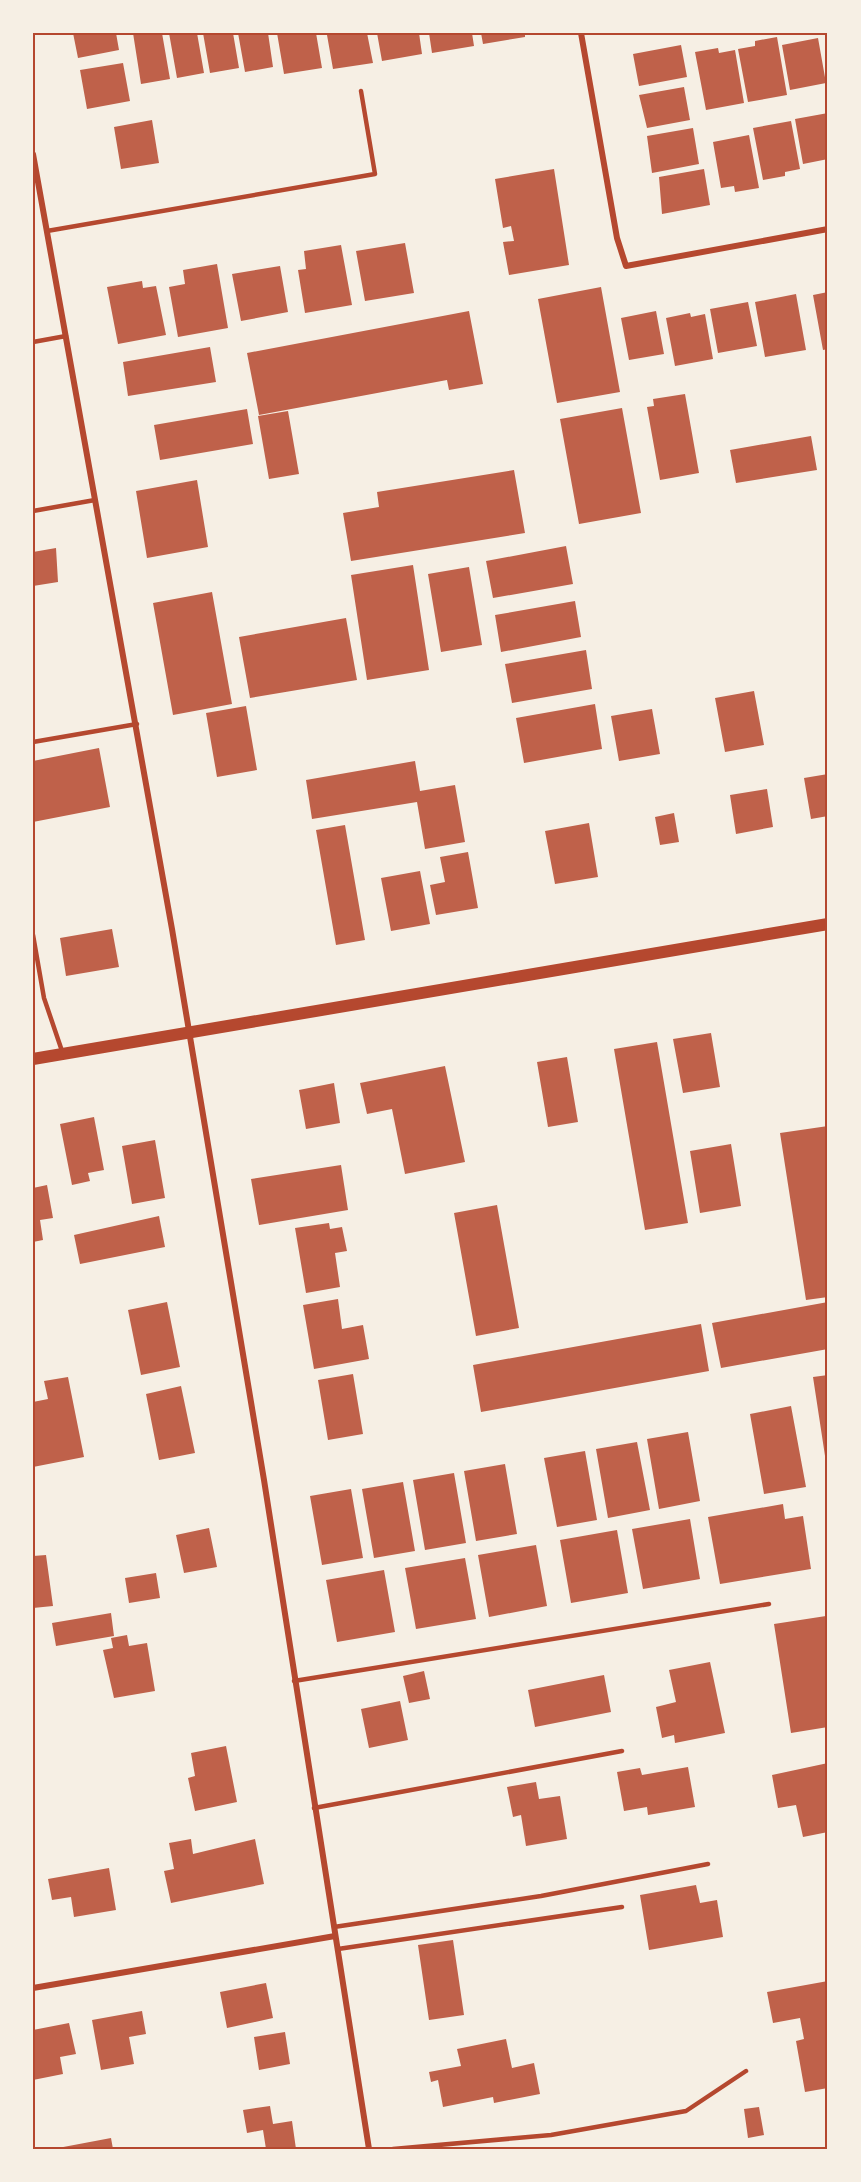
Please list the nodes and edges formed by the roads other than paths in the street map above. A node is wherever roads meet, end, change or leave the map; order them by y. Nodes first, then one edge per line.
1 (580, 33) edge
2 (361, 90) dead end
3 (33, 154) edge
4 (828, 229) edge
5 (47, 231) junction
6 (66, 336) junction
7 (33, 342) edge
8 (96, 500) junction
9 (33, 511) edge
10 (137, 724) junction
11 (33, 742) edge
12 (828, 924) edge
13 (33, 935) edge
14 (190, 1032) junction
15 (63, 1054) junction
16 (33, 1059) edge
17 (769, 1604) dead end
18 (294, 1681) junction
19 (622, 1751) dead end
20 (314, 1808) junction
21 (708, 1864) dead end
22 (622, 1907) dead end
23 (334, 1927) junction
24 (335, 1936) junction
25 (338, 1949) junction
26 (33, 1988) edge
27 (746, 2072) dead end
28 (369, 2149) edge
29 (393, 2149) edge

1 - 4 street
2 - 5 lane
3 - 5 street
5 - 6 street
6 - 7 lane
6 - 8 street
8 - 9 lane
8 - 10 street
10 - 11 lane
10 - 14 street
12 - 14 main road
13 - 15 lane
14 - 15 main road
14 - 18 street
15 - 16 main road
17 - 18 lane
18 - 20 street
19 - 20 lane
20 - 23 street
21 - 23 lane
22 - 25 lane
23 - 24 street
24 - 25 street
24 - 26 street
25 - 28 street
27 - 29 lane

